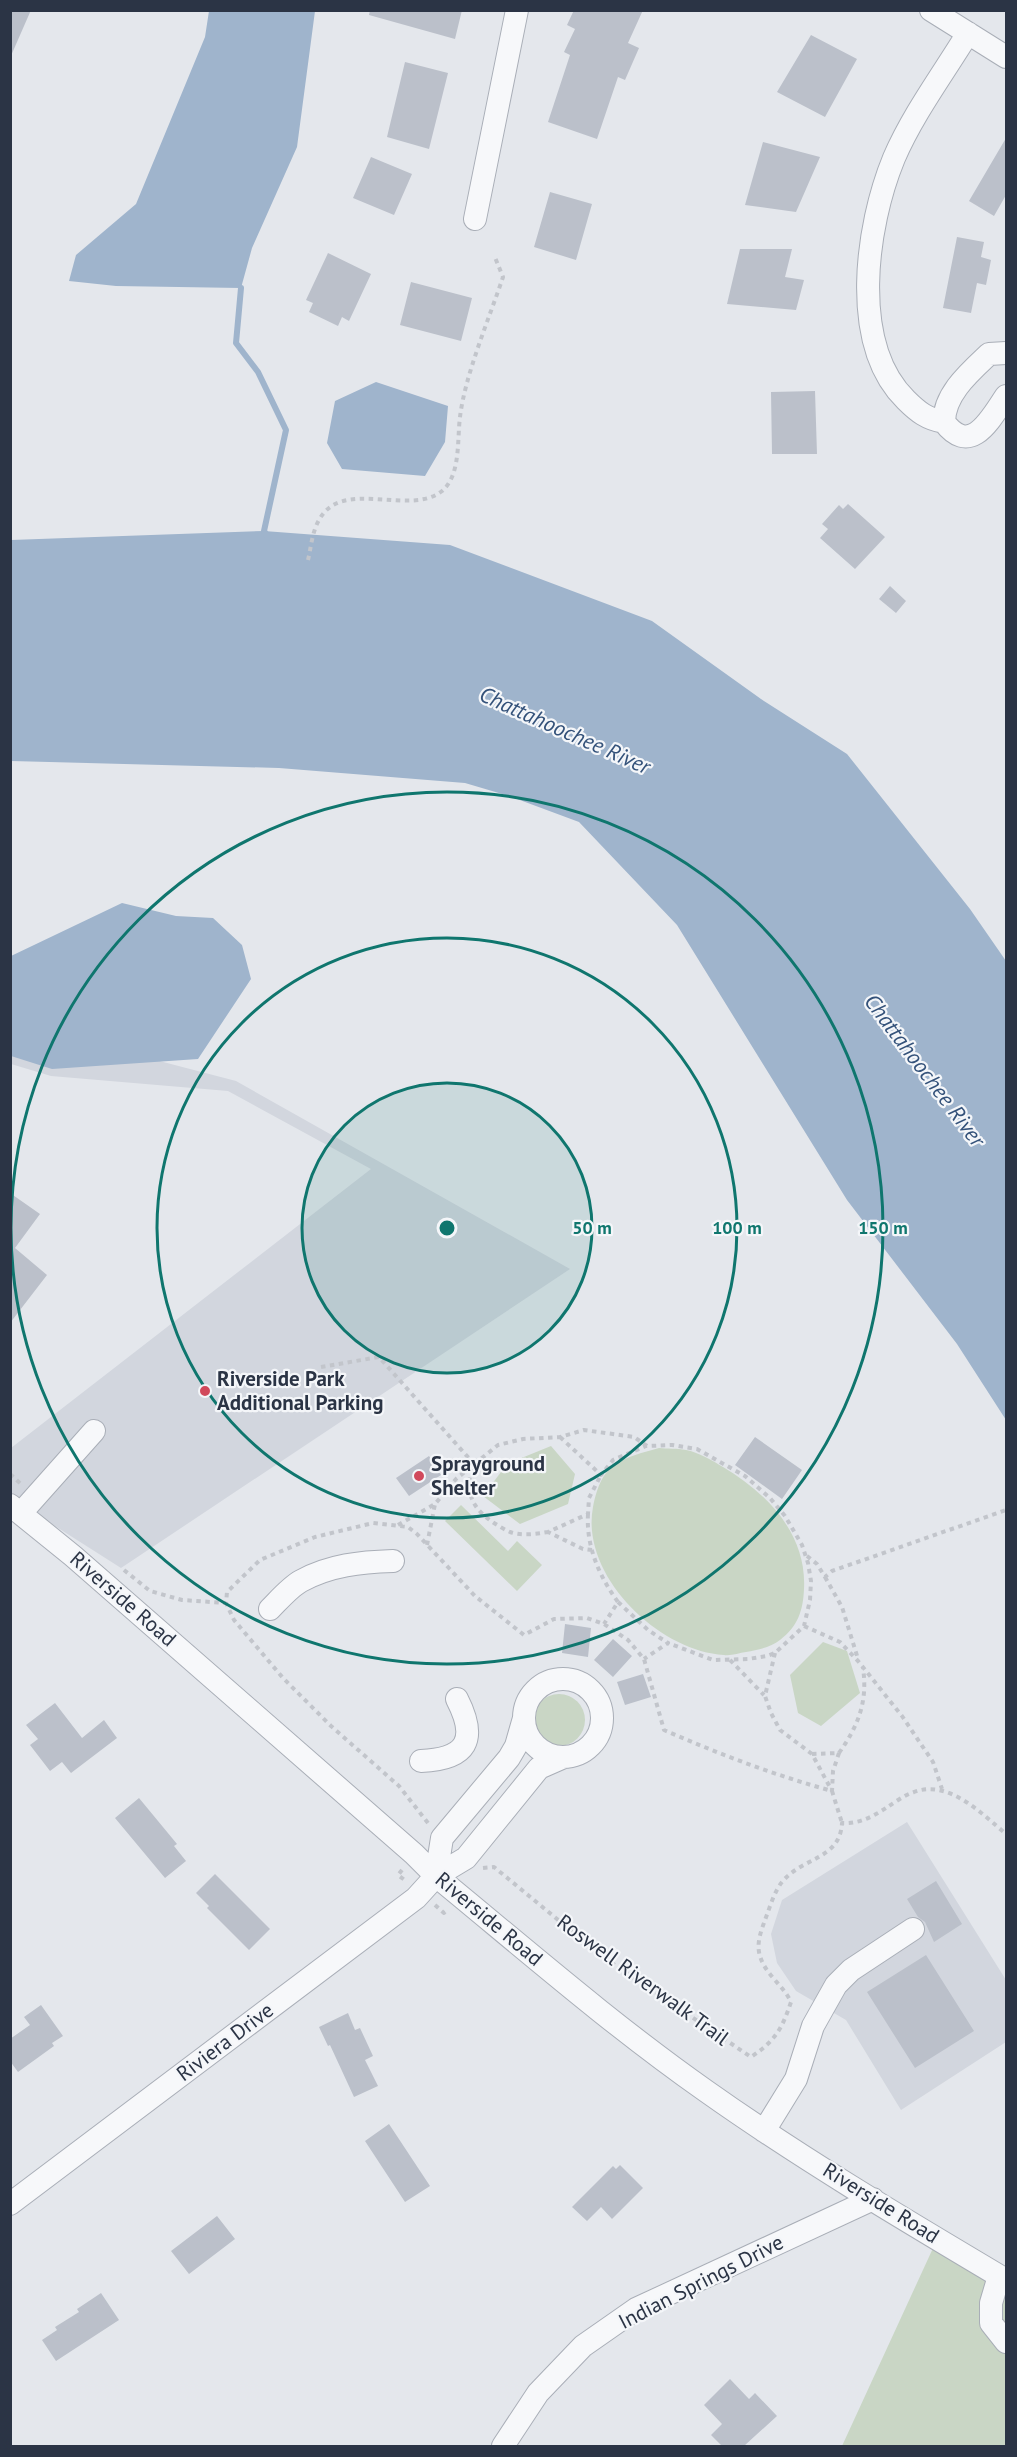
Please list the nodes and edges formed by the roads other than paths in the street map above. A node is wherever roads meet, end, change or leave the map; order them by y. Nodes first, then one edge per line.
1 (517, 10) edge
2 (931, 10) edge
3 (968, 33) junction
4 (1006, 57) edge
5 (475, 219) dead end
6 (1006, 353) edge
7 (1006, 396) edge
8 (944, 422) junction
9 (94, 1431) dead end
10 (22, 1505) edge
11 (393, 1561) dead end
12 (270, 1609) dead end
13 (457, 1699) dead end
14 (524, 1718) junction
15 (564, 1757) junction
16 (421, 1761) dead end
17 (436, 1876) junction
18 (913, 1929) dead end
19 (764, 2131) junction
20 (873, 2199) junction
21 (10, 2204) edge
22 (1003, 2278) edge
23 (1006, 2342) edge
24 (503, 2446) edge

1 - 5 street
2 - 3 street
3 - 4 street
3 - 8 street
6 - 8 street
7 - 8 street
9 - 10 street
10 - 17 street, Riverside Road
11 - 12 street
13 - 16 street
14 - 15 street
14 - 15 street
14 - 17 street
15 - 17 street, Riviera Drive
17 - 19 street, Riverside Road
17 - 21 street, Riviera Drive
18 - 19 street
19 - 20 street, Riverside Road
20 - 22 street, Riverside Road
20 - 24 street, Indian Springs Drive
22 - 23 street

